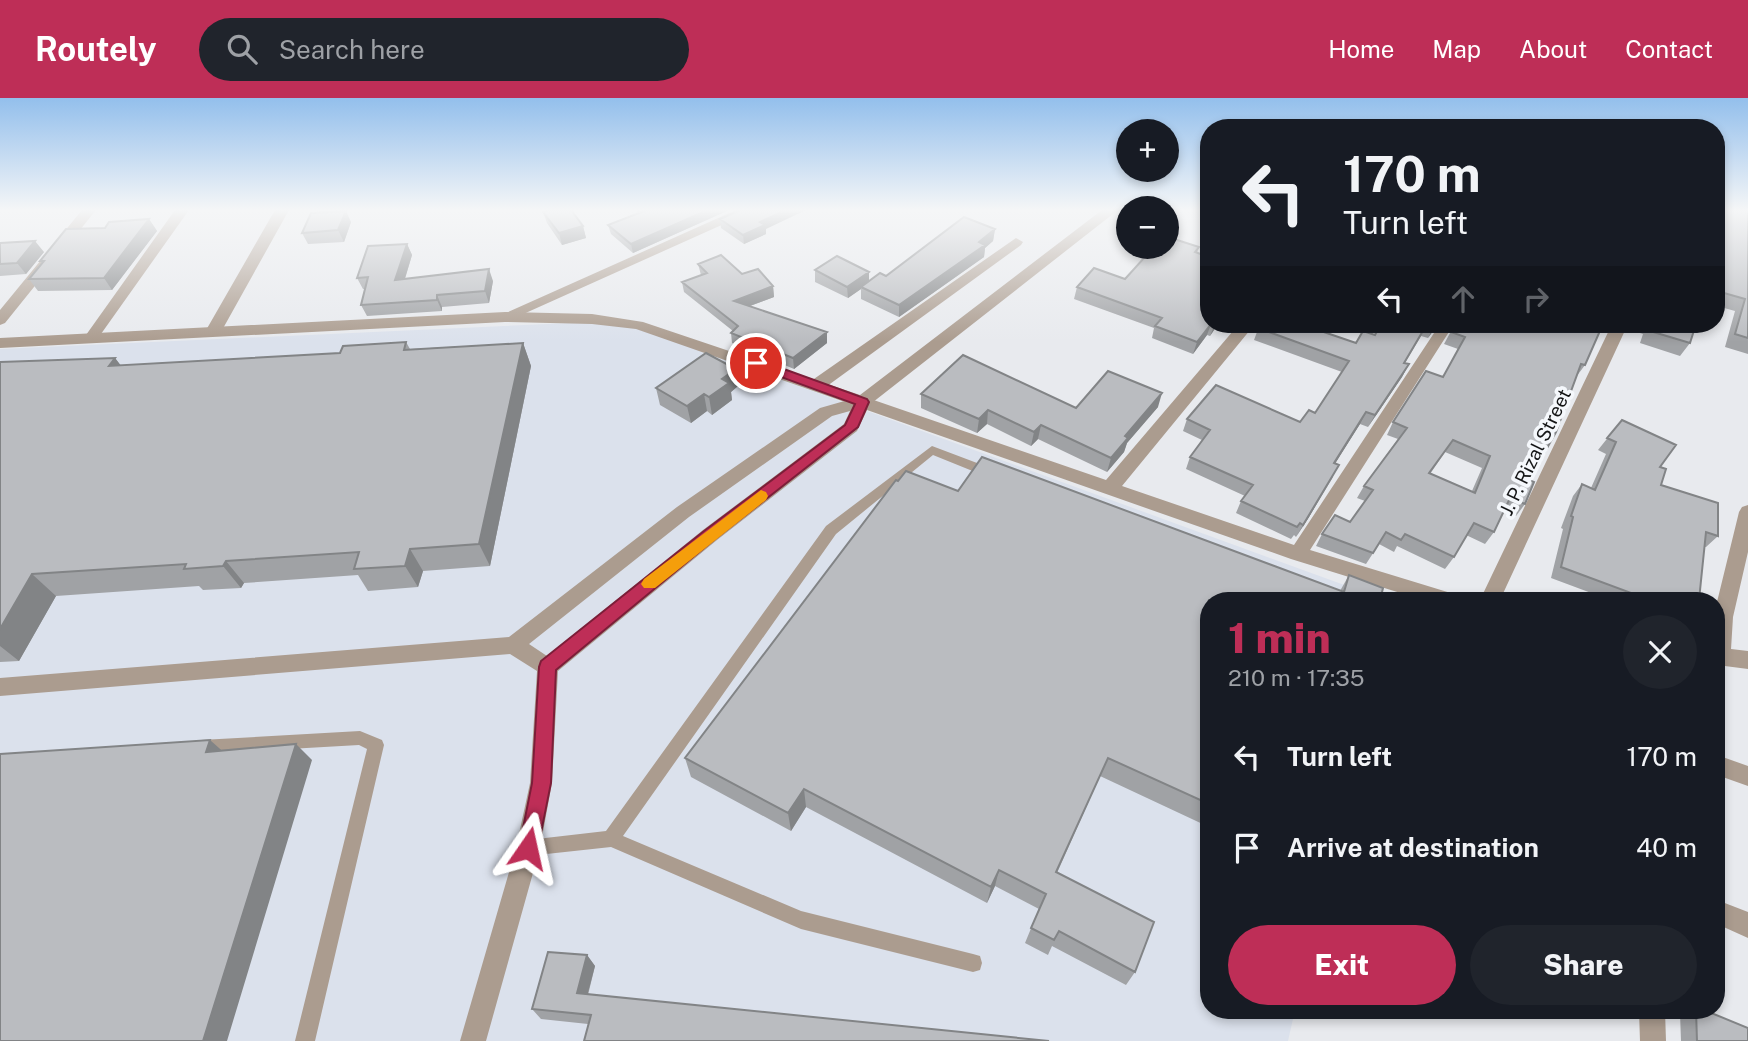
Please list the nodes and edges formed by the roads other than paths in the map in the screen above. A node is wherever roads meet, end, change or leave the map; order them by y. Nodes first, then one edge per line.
1 (53, 254) edge
2 (151, 254) edge
3 (257, 254) edge
4 (648, 254) edge
5 (999, 254) edge
6 (1054, 254) edge
7 (505, 317) junction
8 (0, 320) edge
9 (214, 332) junction
10 (1239, 333) edge
11 (1441, 333) edge
12 (1616, 333) edge
13 (91, 338) junction
14 (0, 343) edge
15 (817, 385) junction
16 (862, 402) junction
17 (980, 469) edge
18 (1110, 488) junction
19 (1748, 512) edge
20 (1298, 554) junction
21 (1421, 592) edge
22 (1494, 592) edge
23 (1725, 609) edge
24 (513, 645) junction
25 (1725, 657) edge
26 (1748, 660) edge
27 (548, 667) junction
28 (0, 687) edge
29 (180, 749) edge
30 (1725, 768) edge
31 (1748, 776) edge
32 (611, 839) junction
33 (528, 848) junction
34 (1725, 915) edge
35 (1748, 925) edge
36 (973, 963) dead end
37 (1653, 1019) edge
38 (305, 1041) edge
39 (473, 1041) edge
40 (1653, 1041) edge

1 - 8 street
2 - 13 street
3 - 9 street
4 - 7 street
5 - 15 street
6 - 16 street
7 - 9 street
7 - 15 street
9 - 13 street
10 - 18 street
11 - 20 street
12 - 22 street, J. P. Rizal Street
13 - 14 street
15 - 16 street
16 - 18 street
16 - 24 street
16 - 27 street
17 - 32 lane
18 - 20 street
19 - 23 street
20 - 21 street
24 - 27 street
24 - 28 street
25 - 26 street
27 - 33 street
29 - 38 lane
30 - 31 street
32 - 33 lane
32 - 36 lane
33 - 39 street
34 - 35 street
37 - 40 street

